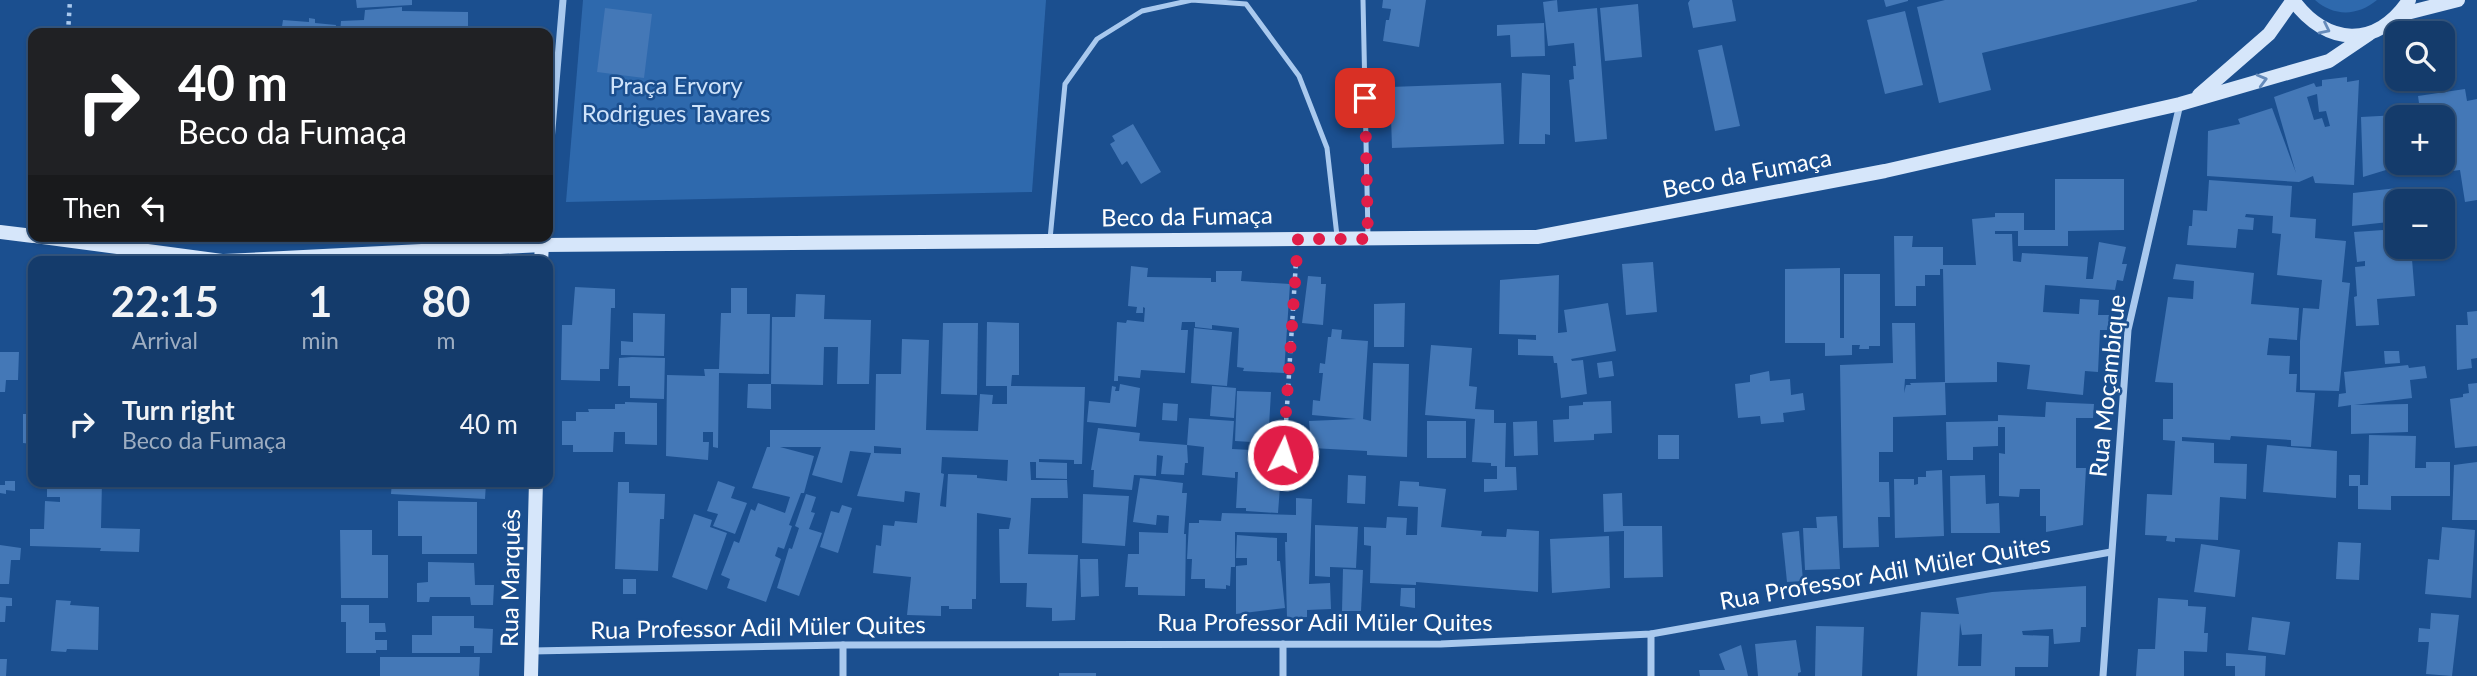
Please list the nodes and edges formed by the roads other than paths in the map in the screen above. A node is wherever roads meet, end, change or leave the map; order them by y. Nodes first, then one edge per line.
1 (563, 0) edge
2 (1363, 0) edge
3 (2293, 0) edge
4 (2409, 0) edge
5 (2458, 0) edge
6 (2399, 15) junction
7 (2369, 34) junction
8 (2197, 97) junction
9 (2179, 104) junction
10 (553, 117) edge
11 (0, 232) edge
12 (28, 235) edge
13 (1337, 239) junction
14 (1368, 239) junction
15 (553, 241) edge
16 (1049, 241) junction
17 (79, 242) edge
18 (526, 242) edge
19 (185, 256) edge
20 (303, 256) edge
21 (536, 487) edge
22 (2110, 552) junction
23 (1651, 635) junction
24 (1283, 643) junction
25 (843, 645) junction
26 (532, 651) junction
27 (531, 676) edge
28 (843, 676) edge
29 (1283, 676) edge
30 (1651, 676) edge
31 (2103, 676) edge

1 - 10 street
2 - 14 lane
3 -> 7 main road
3 - 8 main road, Beco da Fumaça
4 - 6 main road
5 - 6 main road
6 - 7 main road, Beco da Fumaça
8 -> 7 main road, Beco da Fumaça
8 - 9 main road, Beco da Fumaça
9 - 14 main road, Beco da Fumaça
9 - 22 street, Rua Moçambique
11 - 12 main road, Beco da Fumaça
13 - 14 main road, Beco da Fumaça
13 - 16 main road, Beco da Fumaça
13 - 16 lane
15 - 16 main road, Beco da Fumaça
17 - 19 main road, Beco da Fumaça
18 - 20 main road, Beco da Fumaça
21 - 26 main road, Rua Marquês
22 - 23 street, Rua Professor Adil Müler Quites
22 - 31 street, Rua Moçambique
23 - 24 street, Rua Professor Adil Müler Quites
23 - 30 street
24 - 25 street, Rua Professor Adil Müler Quites
24 - 29 street
25 - 26 street, Rua Professor Adil Müler Quites
25 - 28 street
26 - 27 main road, Rua Marquês

